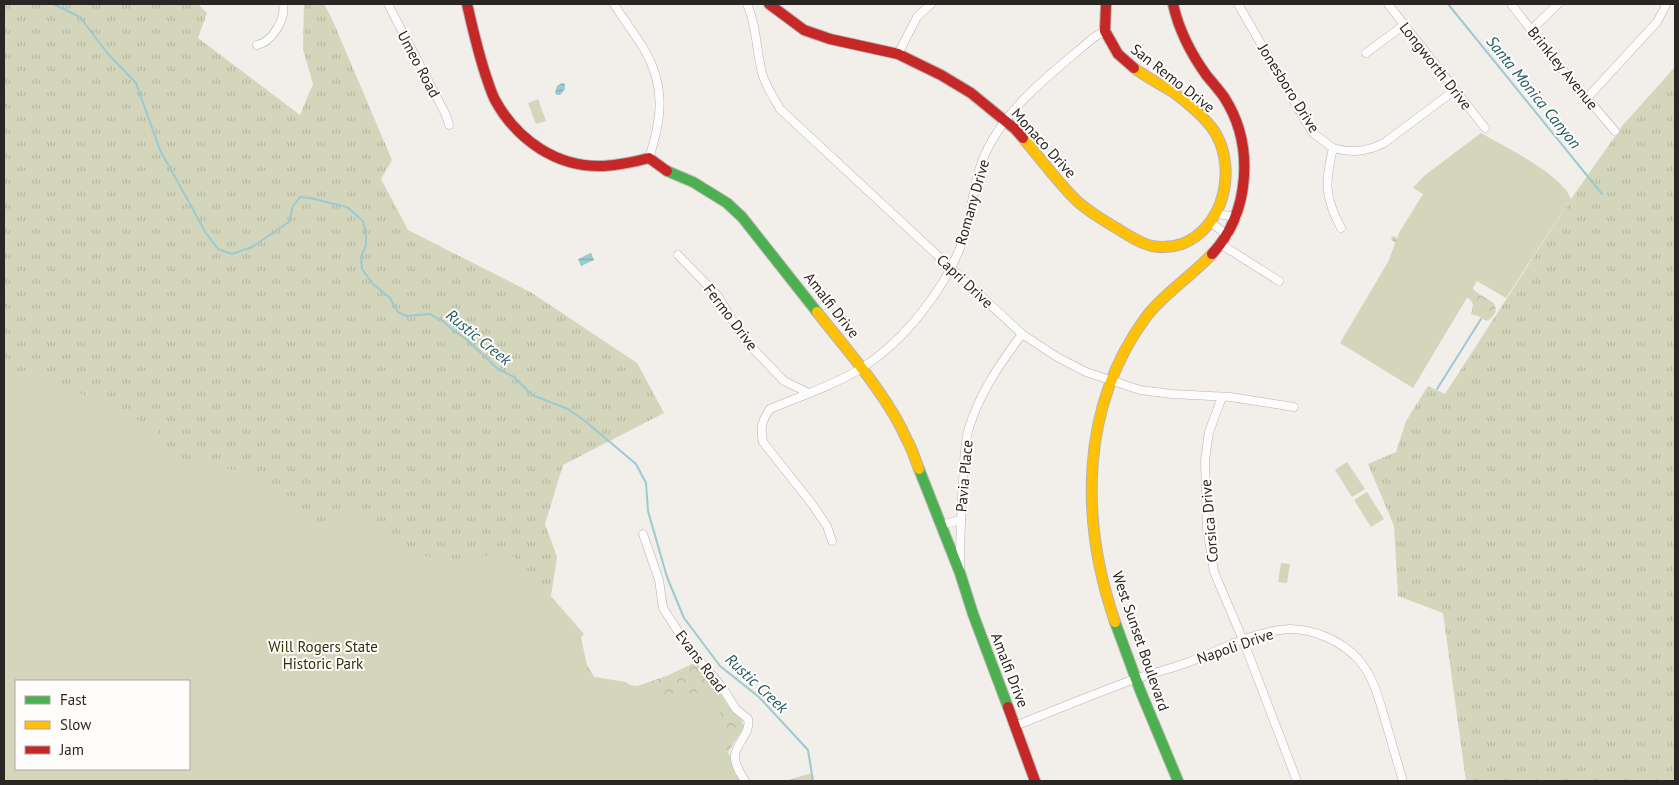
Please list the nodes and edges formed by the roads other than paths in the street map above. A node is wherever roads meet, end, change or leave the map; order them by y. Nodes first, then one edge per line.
1 (283, 4) edge
2 (388, 4) edge
3 (467, 4) edge
4 (614, 4) edge
5 (747, 4) edge
6 (769, 4) edge
7 (931, 4) edge
8 (1106, 4) edge
9 (1173, 4) edge
10 (1238, 4) edge
11 (1388, 4) edge
12 (1511, 4) edge
13 (1558, 4) edge
14 (1666, 5) dead end
15 (1404, 25) junction
16 (1531, 30) junction
17 (1105, 31) junction
18 (257, 45) dead end
19 (1366, 53) dead end
20 (898, 54) junction
21 (1455, 90) junction
22 (1587, 98) junction
23 (1006, 121) junction
24 (449, 125) dead end
25 (1485, 128) dead end
26 (1615, 131) dead end
27 (1333, 148) junction
28 (649, 158) junction
29 (1237, 216) junction
30 (1214, 219) junction
31 (1340, 228) dead end
32 (1228, 236) junction
33 (1222, 245) junction
34 (678, 256) dead end
35 (951, 268) junction
36 (1279, 281) dead end
37 (1022, 334) junction
38 (862, 368) junction
39 (1109, 380) junction
40 (809, 393) junction
41 (1222, 397) junction
42 (1294, 407) dead end
43 (961, 520) junction
44 (940, 525) junction
45 (643, 534) dead end
46 (832, 541) dead end
47 (960, 573) junction
48 (1243, 640) junction
49 (1135, 679) junction
50 (1014, 726) junction
51 (745, 781) edge
52 (1035, 781) edge
53 (1178, 781) edge
54 (1297, 781) edge
55 (1403, 781) edge

1 - 18 street
2 - 24 street, Umeo Road
3 - 28 street
4 - 28 street
5 - 35 street, Capri Drive
6 - 20 street, Monaco Drive
7 - 20 street
8 - 17 street
9 - 29 street, West Sunset Boulevard
10 - 27 street, Jonesboro Drive
11 - 15 street, Longworth Drive
12 - 16 street, Brinkley Avenue
13 - 16 street
14 - 22 street
15 - 19 street
15 - 21 street, Longworth Drive
16 - 22 street, Brinkley Avenue
17 - 23 street, Romany Drive
17 - 30 street, San Remo Drive
20 - 23 street, Monaco Drive
21 - 25 street, Longworth Drive
21 - 27 street
22 - 26 street, Brinkley Avenue
23 - 30 street, Monaco Drive
23 - 35 street, Romany Drive
27 - 31 street
28 - 38 street, Amalfi Drive
29 - 30 street
29 - 32 street, West Sunset Boulevard
30 - 32 street
32 - 33 street, West Sunset Boulevard
33 - 36 street
33 - 39 street, West Sunset Boulevard
34 - 40 street, Fermo Drive
35 - 37 street, Capri Drive
35 - 38 street, Romany Drive
37 - 39 street, Capri Drive
37 - 43 street, Pavia Place
38 - 40 street, Romany Drive
38 - 44 street, Amalfi Drive
39 - 41 street, Capri Drive
39 - 49 street, West Sunset Boulevard
40 - 46 street, Romany Drive
41 - 42 street, Capri Drive
41 - 48 street, Corsica Drive
43 - 44 street
43 - 47 street, Pavia Place
44 - 47 street, Amalfi Drive
45 - 51 street, Evans Road
47 - 50 street, Amalfi Drive
48 - 49 street, Napoli Drive
48 - 54 street, Corsica Drive
48 - 55 street, Napoli Drive
49 - 50 street, Napoli Drive
49 - 53 street, West Sunset Boulevard
50 - 52 street, Amalfi Drive

